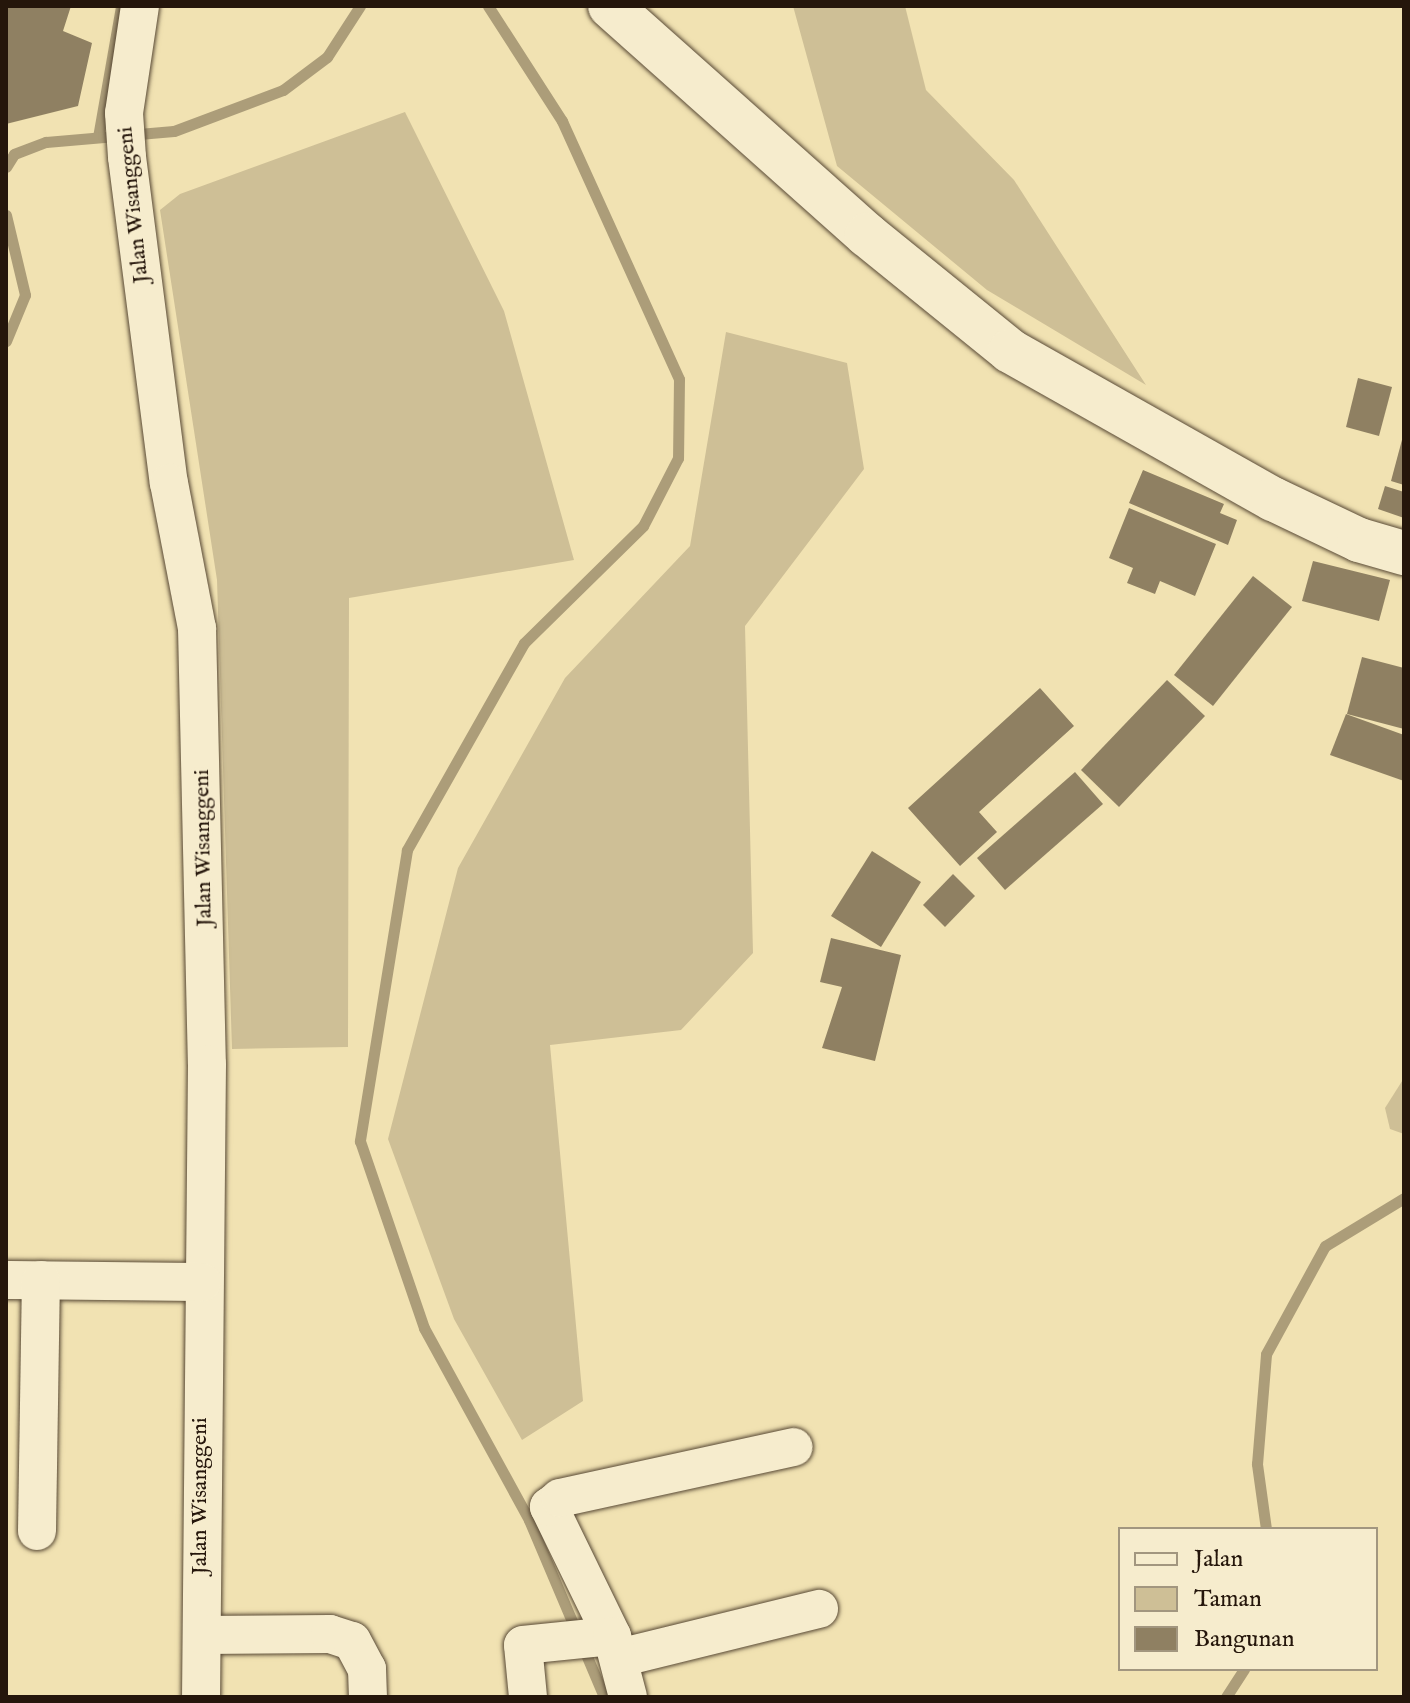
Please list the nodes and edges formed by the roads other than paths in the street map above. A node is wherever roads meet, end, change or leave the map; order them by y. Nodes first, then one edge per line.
1 (140, 6) edge
2 (610, 6) edge
3 (1404, 553) edge
4 (24, 1280) edge
5 (202, 1282) junction
6 (794, 1447) dead end
7 (37, 1531) dead end
8 (819, 1609) dead end
9 (202, 1635) junction
10 (608, 1644) junction
11 (201, 1697) edge
12 (368, 1697) edge
13 (528, 1697) edge
14 (628, 1697) edge

1 - 5 street, Jalan Wisanggeni
2 - 3 main road
4 - 5 street
4 - 7 street
5 - 9 street, Jalan Wisanggeni
6 - 10 street
8 - 10 street
9 - 11 street, Jalan Wisanggeni
9 - 12 street
10 - 13 street
10 - 14 street

